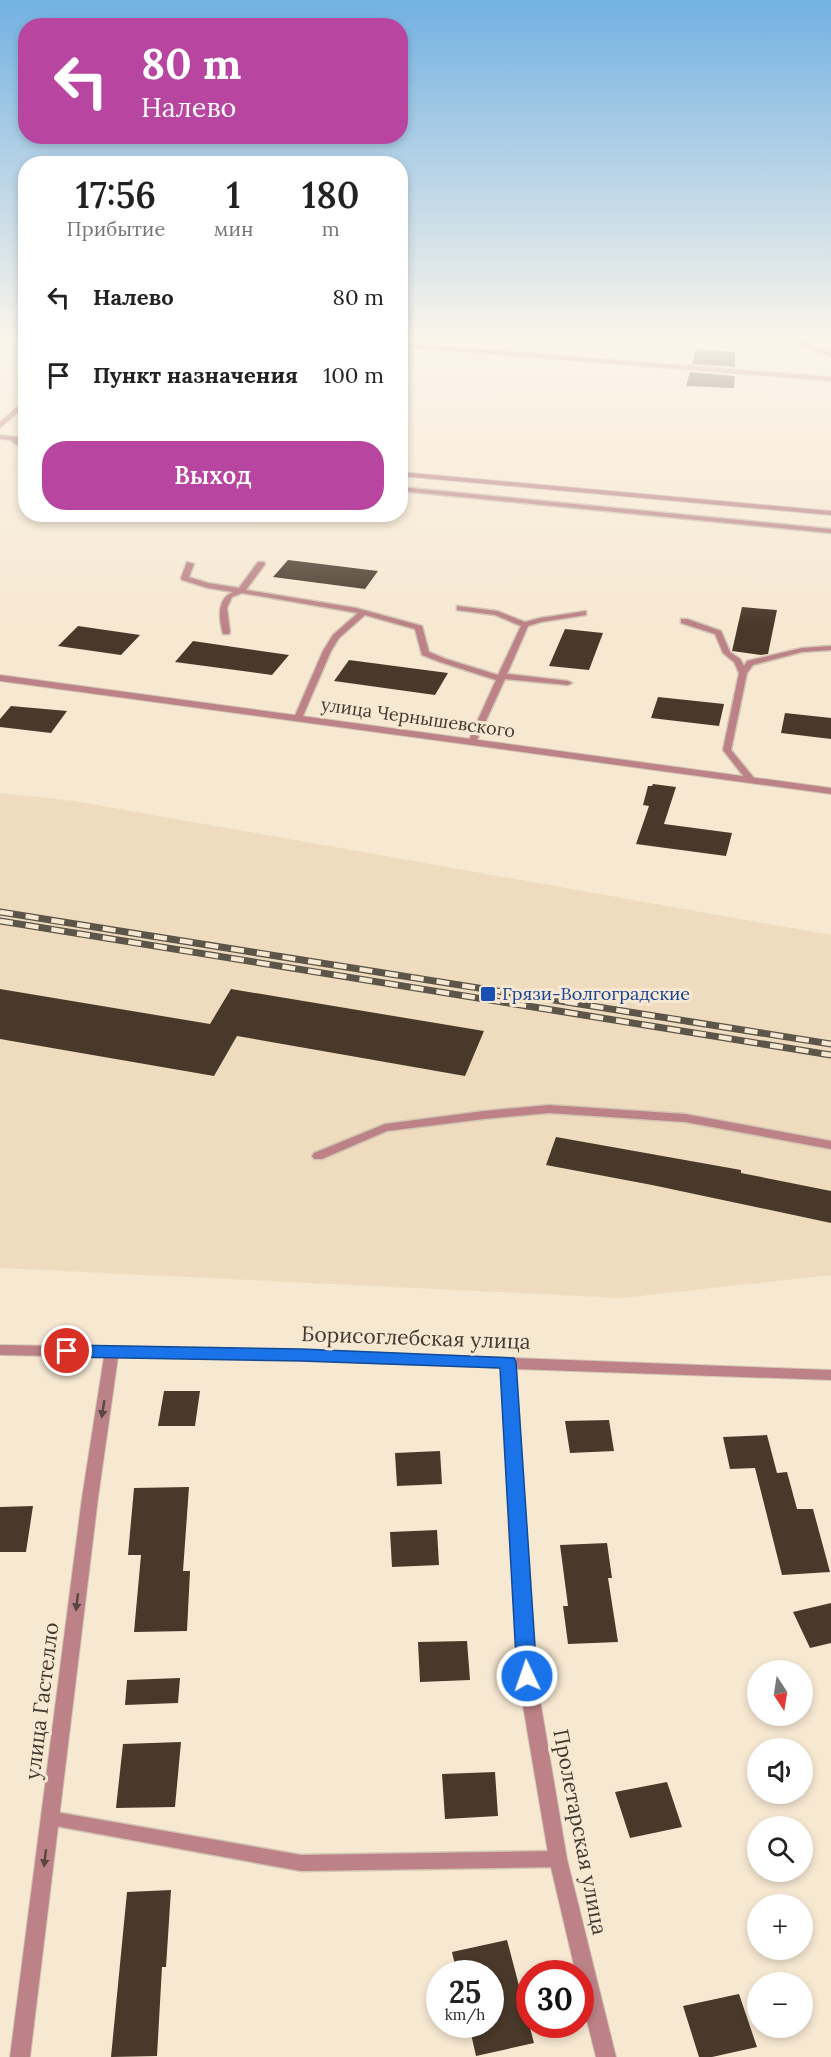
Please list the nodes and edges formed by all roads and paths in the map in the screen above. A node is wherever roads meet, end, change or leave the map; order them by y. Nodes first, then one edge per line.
1 (0, 437) edge
2 (12, 439) junction
3 (18, 439) edge
4 (18, 443) edge
5 (408, 475) edge
6 (408, 490) edge
7 (831, 513) edge
8 (831, 531) edge
9 (190, 564) dead end
10 (261, 564) dead end
11 (241, 591) junction
12 (460, 608) dead end
13 (363, 613) junction
14 (583, 613) dead end
15 (684, 621) dead end
16 (525, 625) junction
17 (226, 632) dead end
18 (831, 648) edge
19 (743, 673) junction
20 (0, 678) edge
21 (502, 678) junction
22 (568, 683) dead end
23 (298, 718) junction
24 (472, 742) junction
25 (751, 780) junction
26 (831, 791) edge
27 (831, 1145) edge
28 (318, 1156) dead end
29 (0, 1350) edge
30 (112, 1351) junction
31 (508, 1362) junction
32 (831, 1375) edge
33 (50, 1818) junction
34 (558, 1859) junction
35 (20, 2057) edge
36 (606, 2057) edge

1 - 2 street
2 - 3 street
2 - 4 lane
5 - 7 street
6 - 8 lane
9 - 11 lane
10 - 11 lane
11 - 13 lane
11 - 17 lane
12 - 16 lane
13 - 21 lane
13 - 23 lane
14 - 16 lane
15 - 19 lane
16 - 21 lane
18 - 19 lane
19 - 25 lane
20 - 23 street, улица Чернышевского
21 - 22 lane
21 - 24 lane
23 - 24 street, улица Чернышевского
24 - 25 street, улица Чернышевского
25 - 26 street, улица Чернышевского
27 - 28 lane
29 - 30 street, Борисоглебская улица
30 - 31 street, Борисоглебская улица
30 -> 33 street, улица Гастелло
31 - 32 street, Борисоглебская улица
31 - 34 street, Пролетарская улица
33 - 34 lane
33 -> 35 street, улица Гастелло
34 - 36 street, Пролетарская улица

